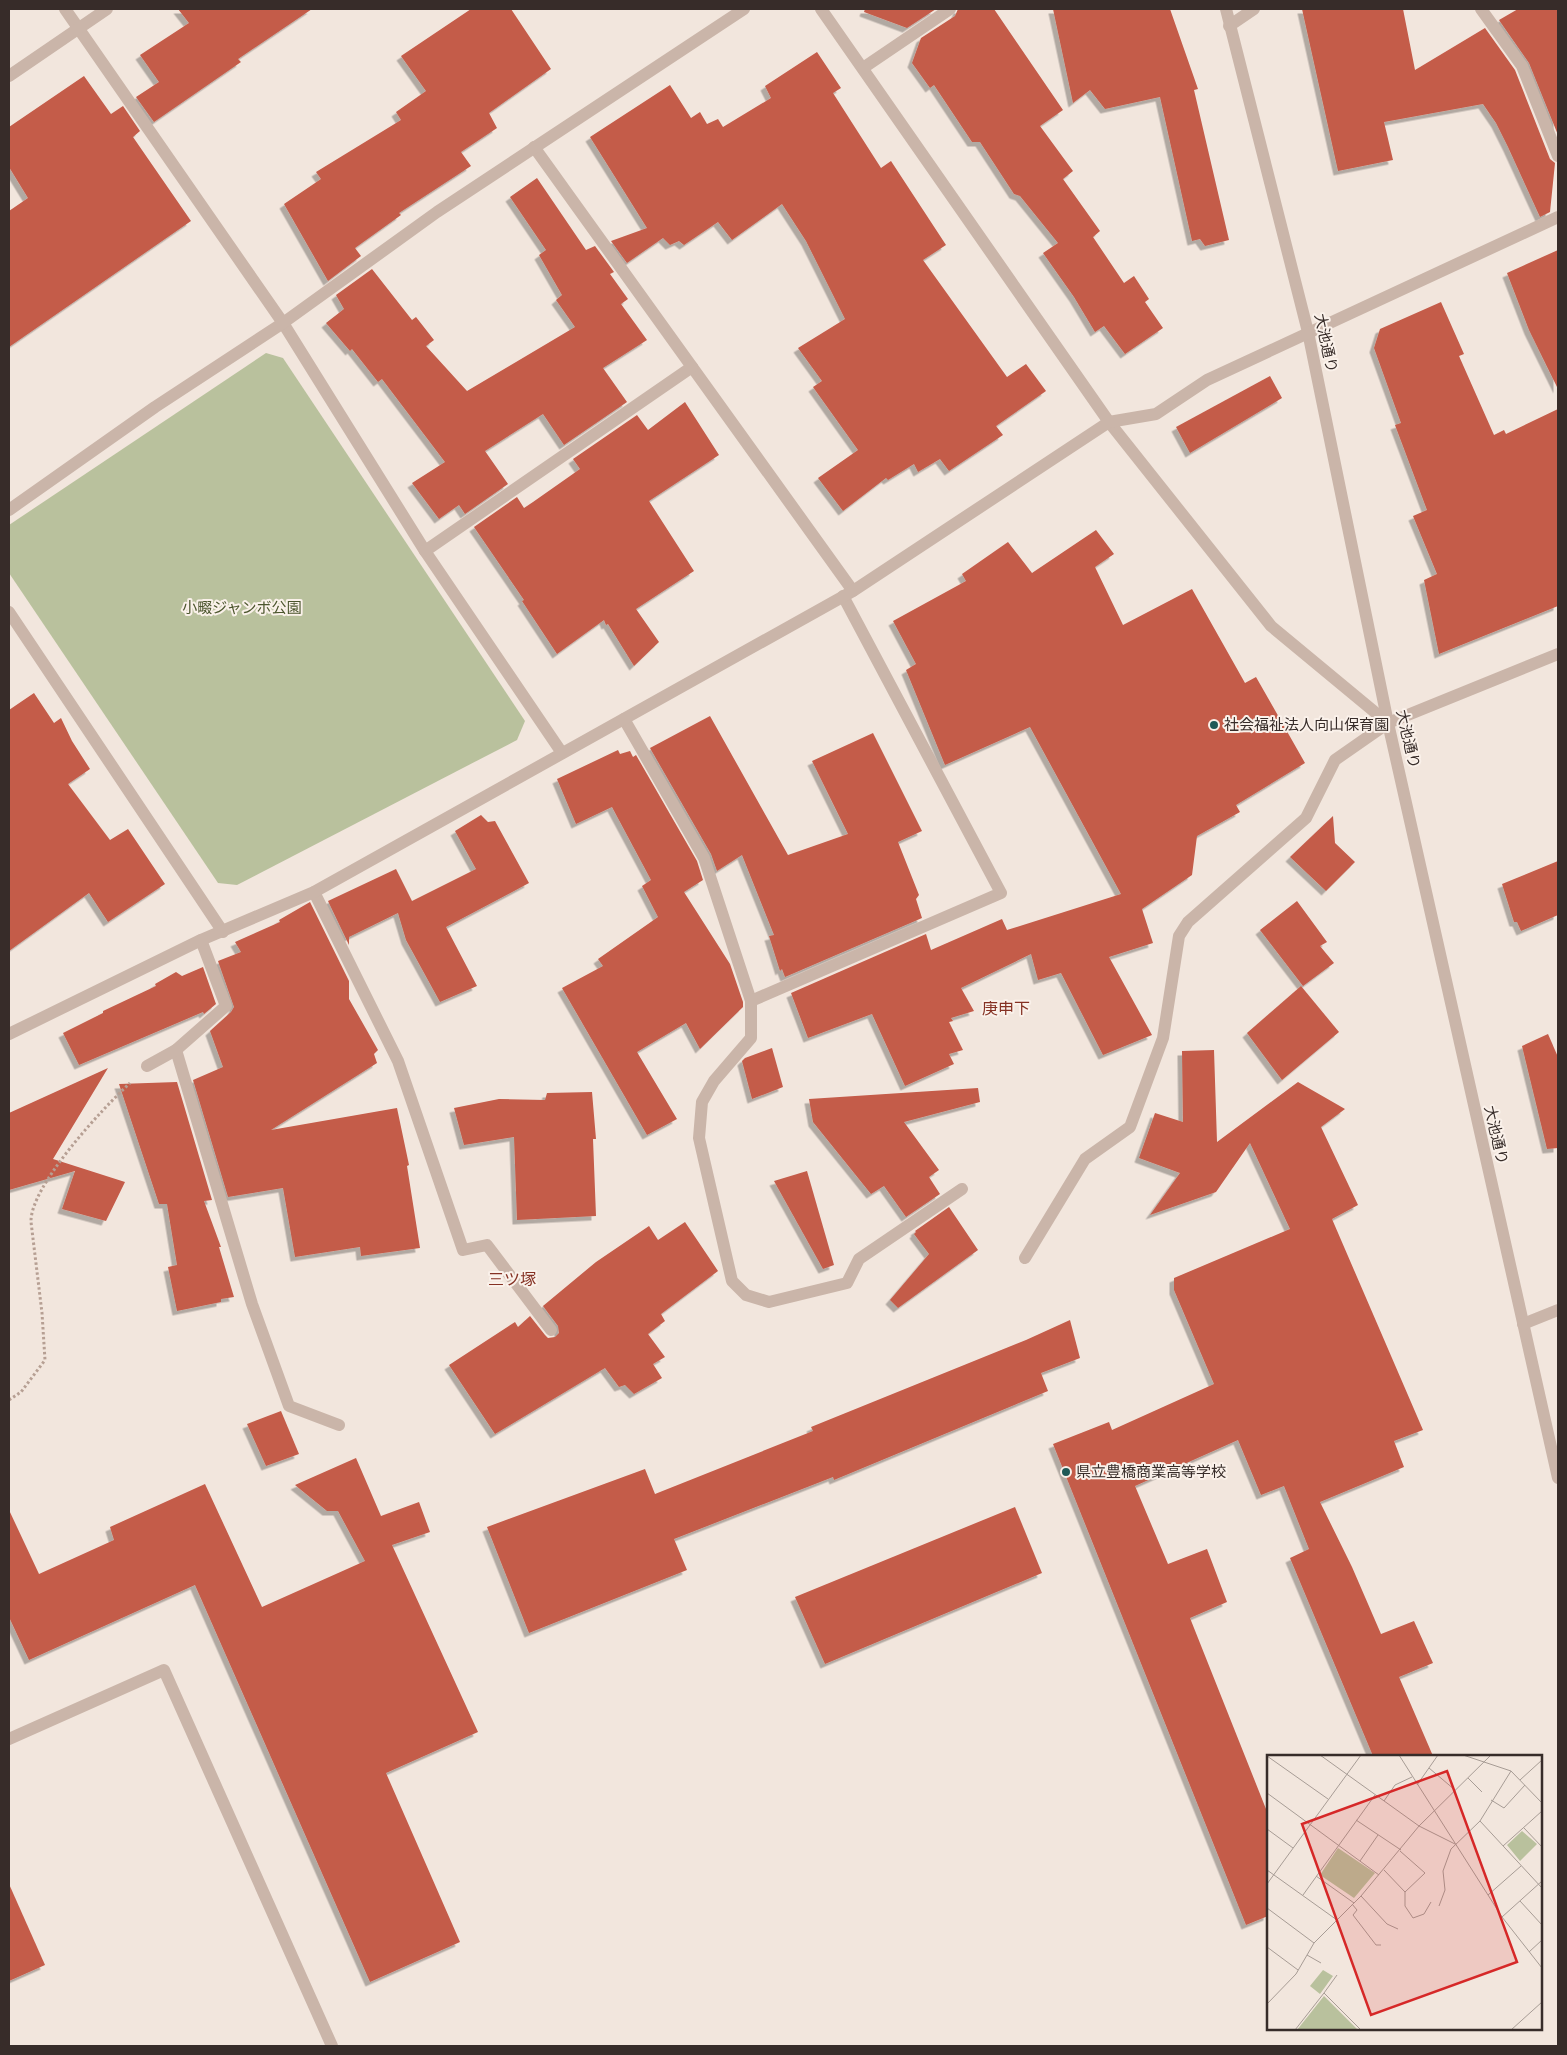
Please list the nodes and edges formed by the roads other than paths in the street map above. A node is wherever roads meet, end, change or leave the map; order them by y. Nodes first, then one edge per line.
1 (65, 9) edge
2 (108, 9) edge
3 (744, 9) edge
4 (821, 9) edge
5 (950, 9) edge
6 (1226, 9) edge
7 (1254, 9) edge
8 (1481, 9) edge
9 (1229, 26) junction
10 (78, 28) junction
11 (863, 68) junction
12 (9, 76) edge
13 (534, 147) junction
14 (1558, 156) edge
15 (1558, 217) edge
16 (283, 323) junction
17 (1308, 332) junction
18 (692, 367) junction
19 (1109, 422) junction
20 (9, 510) edge
21 (425, 551) junction
22 (848, 593) junction
23 (9, 612) edge
24 (1558, 654) edge
25 (624, 719) junction
26 (1388, 723) junction
27 (562, 754) junction
28 (314, 892) junction
29 (222, 932) junction
30 (200, 940) junction
31 (751, 1001) junction
32 (9, 1034) edge
33 (176, 1050) junction
34 (147, 1066) road end
35 (962, 1189) dead end
36 (1025, 1258) dead end
37 (1558, 1310) edge
38 (1523, 1324) junction
39 (550, 1330) dead end
40 (339, 1425) dead end
41 (1558, 1478) edge
42 (9, 1739) edge
43 (332, 2046) edge

1 - 10 street
2 - 10 street
3 - 13 street
4 - 11 street
5 - 11 street
6 - 9 street, 大池通り
7 - 9 street
8 - 14 street
9 - 17 street, 大池通り
10 - 12 street
10 - 16 street
11 - 19 street
13 - 16 street
13 - 18 street
15 - 17 street
16 - 20 street
16 - 21 street
17 - 19 street
17 - 26 street, 大池通り
18 - 21 street
18 - 22 street
19 - 22 street
19 - 26 street
21 - 27 street
22 - 25 street
22 - 31 street
23 - 29 street
24 - 26 street
25 - 27 street
25 - 31 street
26 - 36 street
26 - 38 street, 大池通り
27 - 28 street
28 - 29 street
28 - 39 street
29 - 30 street
30 - 32 street
30 - 33 street
31 - 35 street
33 - 34 street
33 - 40 street
37 - 38 street
38 - 41 street, 大池通り
42 - 43 street

